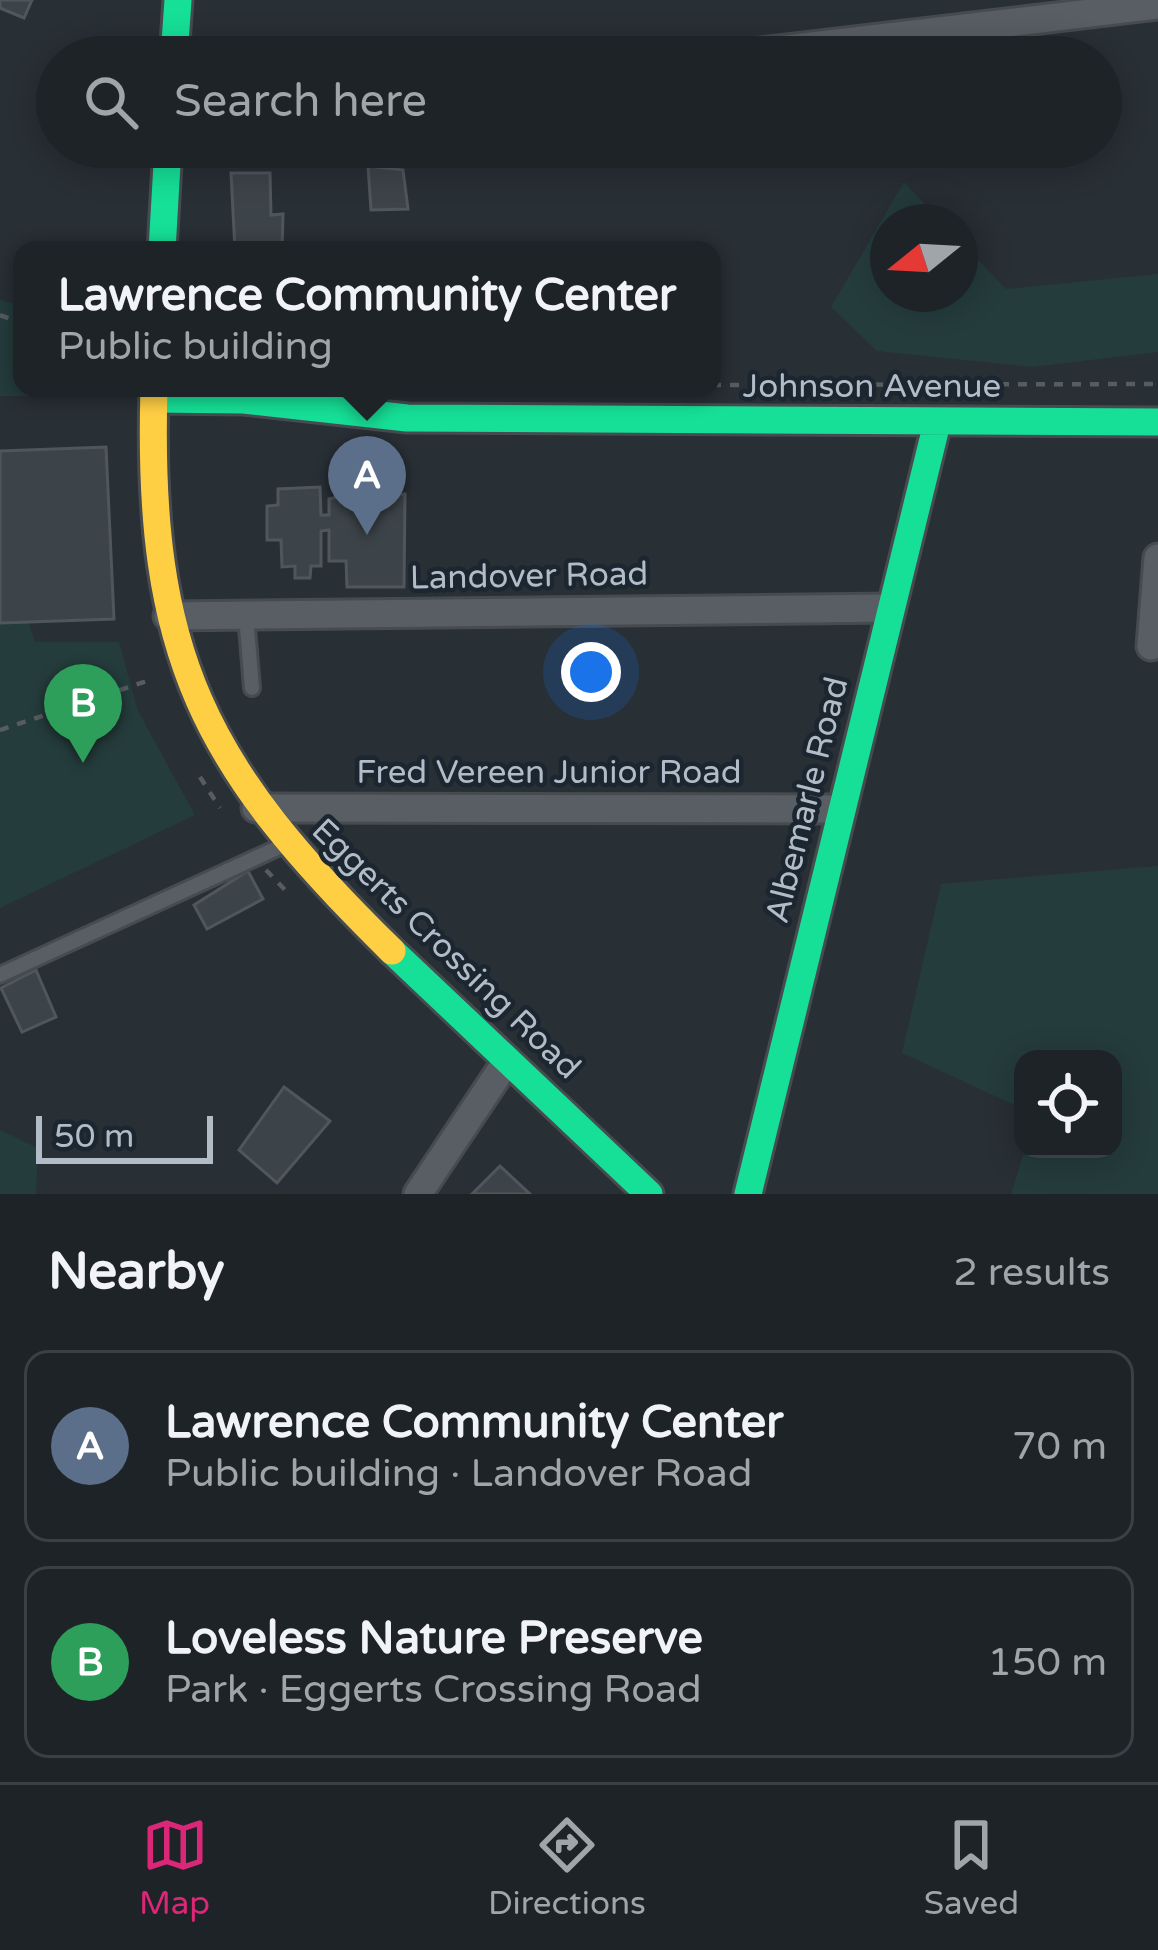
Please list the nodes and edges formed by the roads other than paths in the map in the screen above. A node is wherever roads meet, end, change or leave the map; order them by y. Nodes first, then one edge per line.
1 (178, 0) edge
2 (1158, 5) edge
3 (175, 36) edge
4 (896, 36) edge
5 (167, 168) edge
6 (163, 241) edge
7 (154, 397) edge
8 (205, 397) edge
9 (1158, 422) edge
10 (937, 423) junction
11 (1158, 558) edge
12 (890, 608) junction
13 (168, 616) junction
14 (246, 616) junction
15 (1151, 646) dead end
16 (252, 688) dead end
17 (256, 808) junction
18 (842, 809) junction
19 (286, 844) junction
20 (0, 975) edge
21 (506, 1061) junction
22 (418, 1194) edge
23 (649, 1194) edge
24 (748, 1194) edge

1 - 3 street
2 - 4 street
5 - 6 street
7 - 13 street, Eggerts Crossing Road
8 - 10 street, Johnson Avenue
9 - 10 street, Johnson Avenue
10 - 12 street, Albemarle Road
11 - 15 street
12 - 14 street, Landover Road
12 - 18 street, Albemarle Road
13 - 14 street, Landover Road
13 - 17 street, Eggerts Crossing Road
14 - 16 lane
17 - 18 street, Fred Vereen Junior Road
17 - 19 street, Eggerts Crossing Road
18 - 24 street, Albemarle Road
19 - 20 lane
19 - 21 street, Eggerts Crossing Road
21 - 22 street
21 - 23 street, Eggerts Crossing Road

